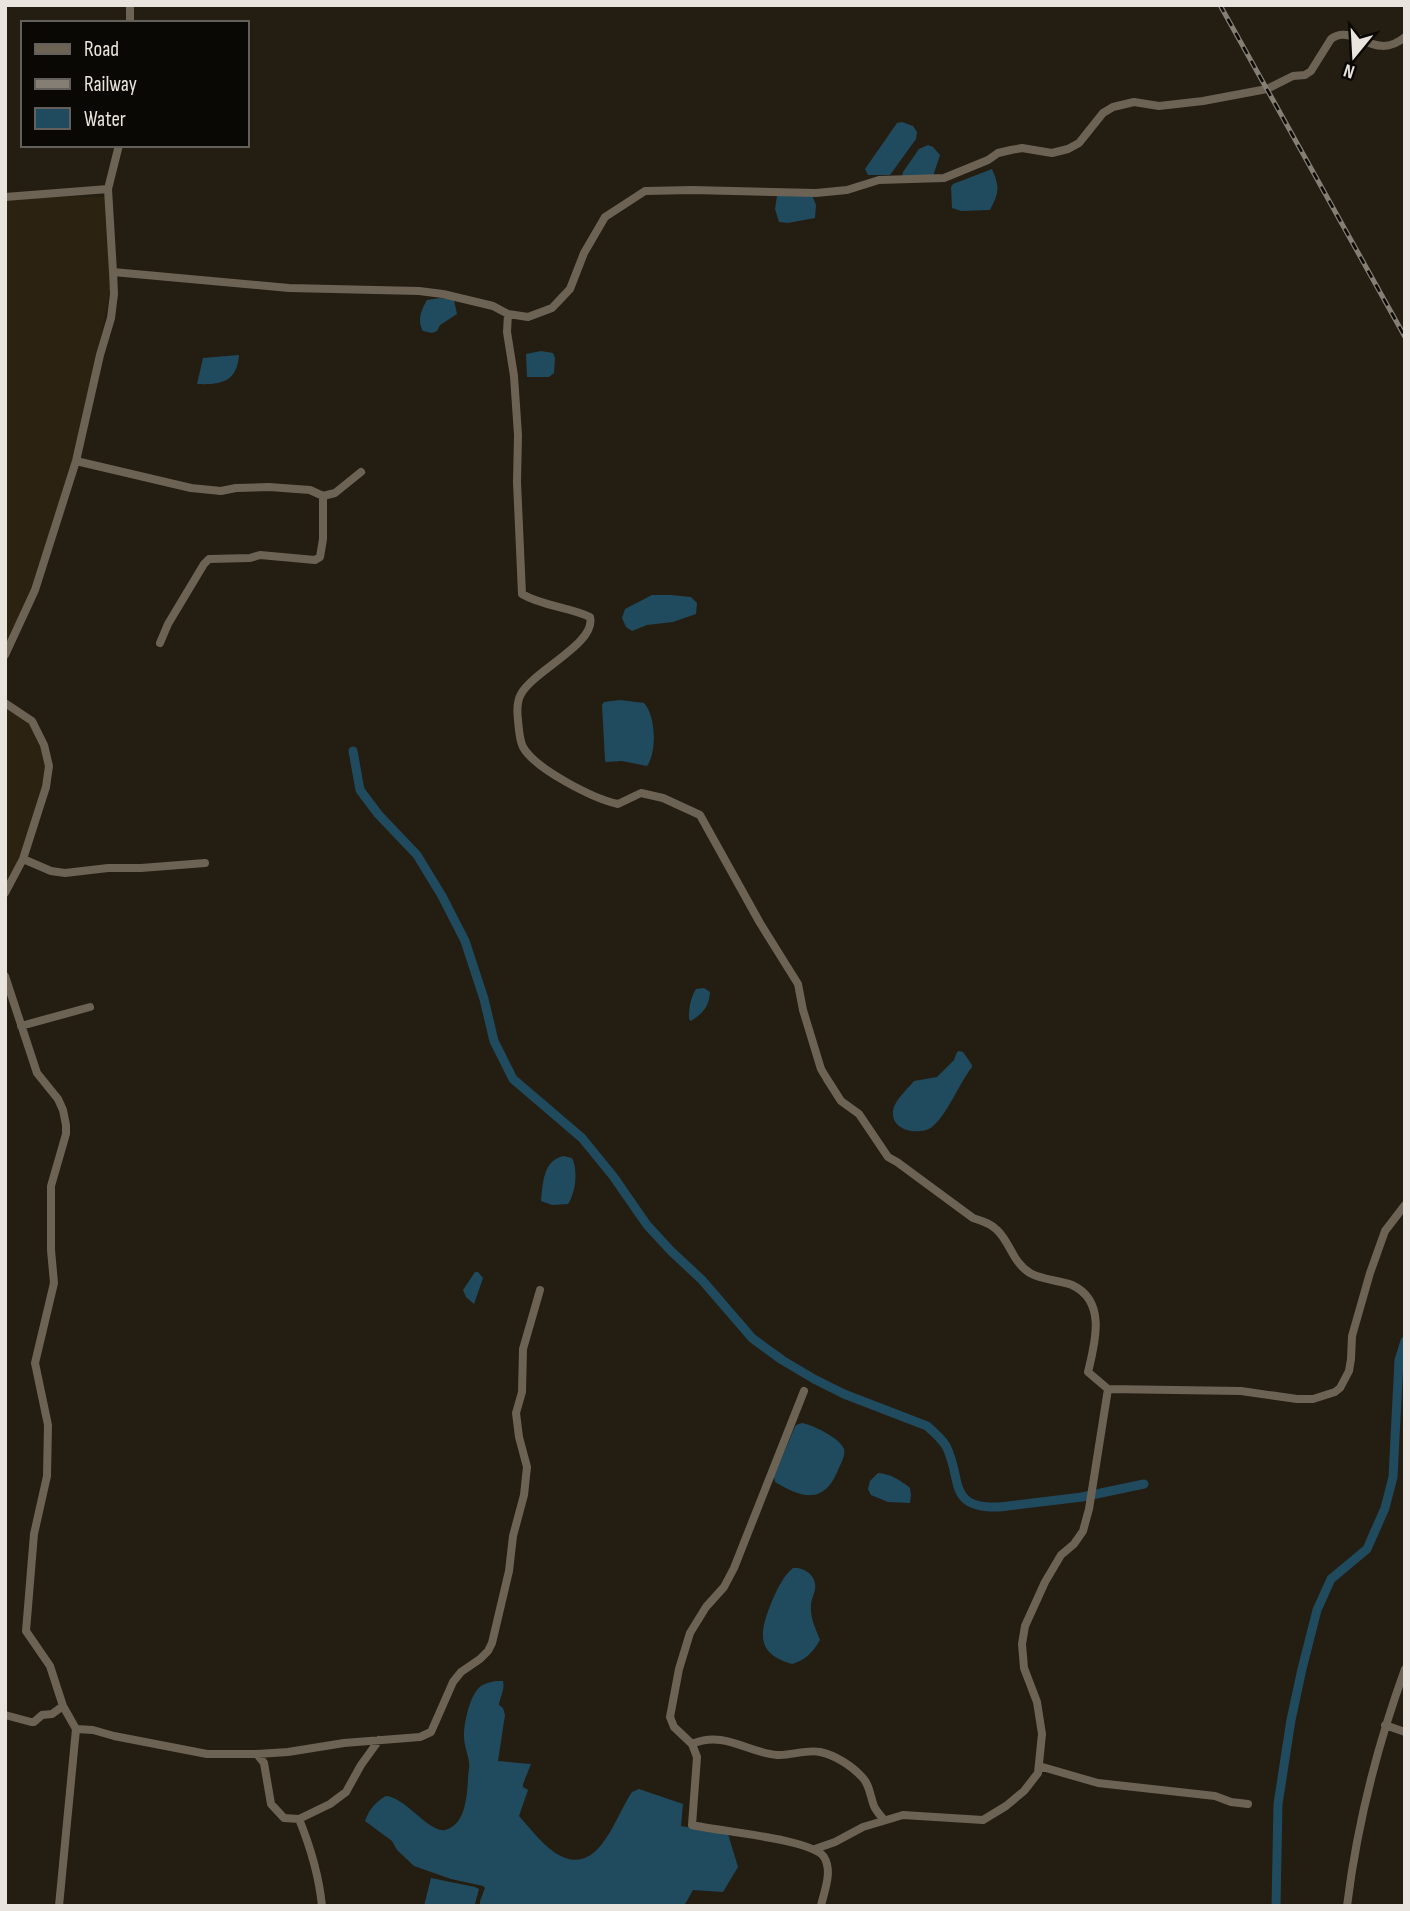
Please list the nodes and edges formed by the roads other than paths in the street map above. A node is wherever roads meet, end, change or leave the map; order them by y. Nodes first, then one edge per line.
1 (1405, 37) edge
2 (118, 147) edge
3 (108, 189) junction
4 (5, 197) edge
5 (113, 272) junction
6 (508, 314) junction
7 (76, 461) junction
8 (361, 472) dead end
9 (323, 496) junction
10 (160, 643) dead end
11 (5, 655) edge
12 (5, 704) edge
13 (23, 859) junction
14 (205, 863) dead end
15 (5, 893) edge
16 (5, 976) edge
17 (90, 1007) dead end
18 (21, 1026) junction
19 (1405, 1206) edge
20 (540, 1290) dead end
21 (1108, 1389) junction
22 (804, 1391) dead end
23 (1405, 1669) edge
24 (63, 1706) junction
25 (5, 1715) edge
26 (1385, 1725) junction
27 (76, 1729) junction
28 (1405, 1732) edge
29 (379, 1740) junction
30 (692, 1744) junction
31 (257, 1754) junction
32 (1038, 1766) junction
33 (1248, 1804) dead end
34 (299, 1819) junction
35 (884, 1820) junction
36 (815, 1849) junction
37 (59, 1906) edge
38 (322, 1906) edge
39 (821, 1906) edge
40 (1347, 1906) edge

1 - 6 street
2 - 3 street
3 - 4 street
3 - 5 street
5 - 6 street
5 - 7 street
6 - 21 street
7 - 9 street
7 - 11 street
8 - 9 street
9 - 10 street
12 - 13 street
13 - 14 street
13 - 15 street
16 - 18 street
17 - 18 street
18 - 24 street
19 - 21 street
20 - 29 street
21 - 32 street
22 - 30 street
23 - 26 street
24 - 25 street
24 - 27 street
26 - 28 street
26 - 40 street
27 - 31 street
27 - 37 street
29 - 31 street
29 - 34 street
30 - 35 street
30 - 36 street
31 - 34 street
32 - 33 street
32 - 35 street
34 - 38 street
35 - 36 street
36 - 39 street

